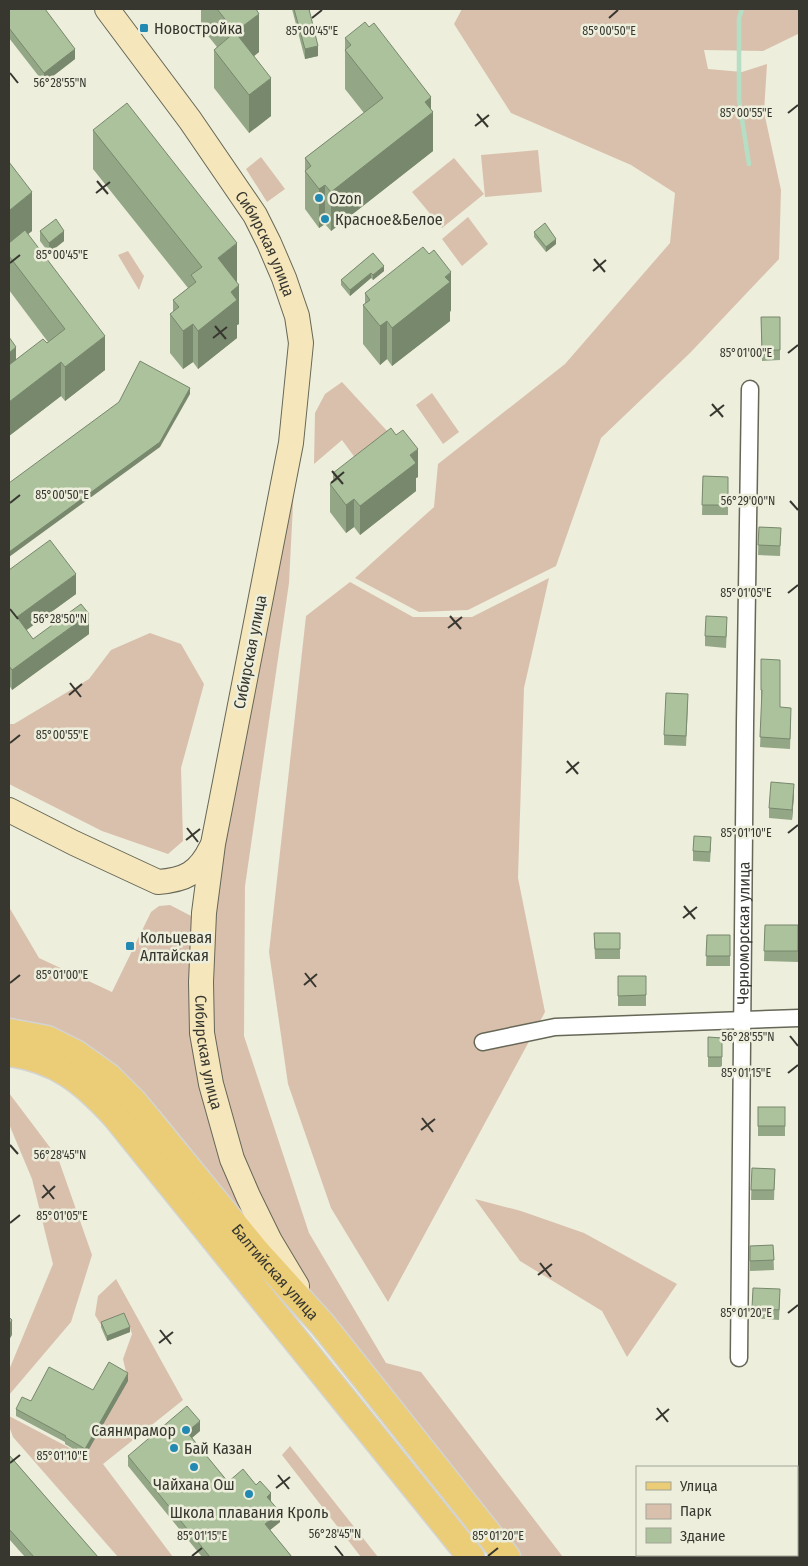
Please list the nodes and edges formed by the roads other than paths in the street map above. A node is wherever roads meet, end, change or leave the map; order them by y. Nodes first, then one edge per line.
1 (107, 9) edge
2 (750, 389) dead end
3 (9, 810) edge
4 (213, 844) junction
5 (799, 1018) edge
6 (742, 1020) junction
7 (9, 1032) edge
8 (483, 1042) dead end
9 (9, 1053) edge
10 (323, 1325) junction
11 (739, 1358) dead end
12 (471, 1557) edge
13 (507, 1557) edge

1 - 4 main road, Сибирская улица
2 - 6 street, Черноморская улица
3 - 4 main road
4 - 10 main road, Сибирская улица
5 - 6 street
6 - 8 street
6 - 11 street, Черноморская улица
7 - 10 main road, Балтийская улица
9 - 12 main road, Балтийская улица
10 - 13 main road, Балтийская улица

